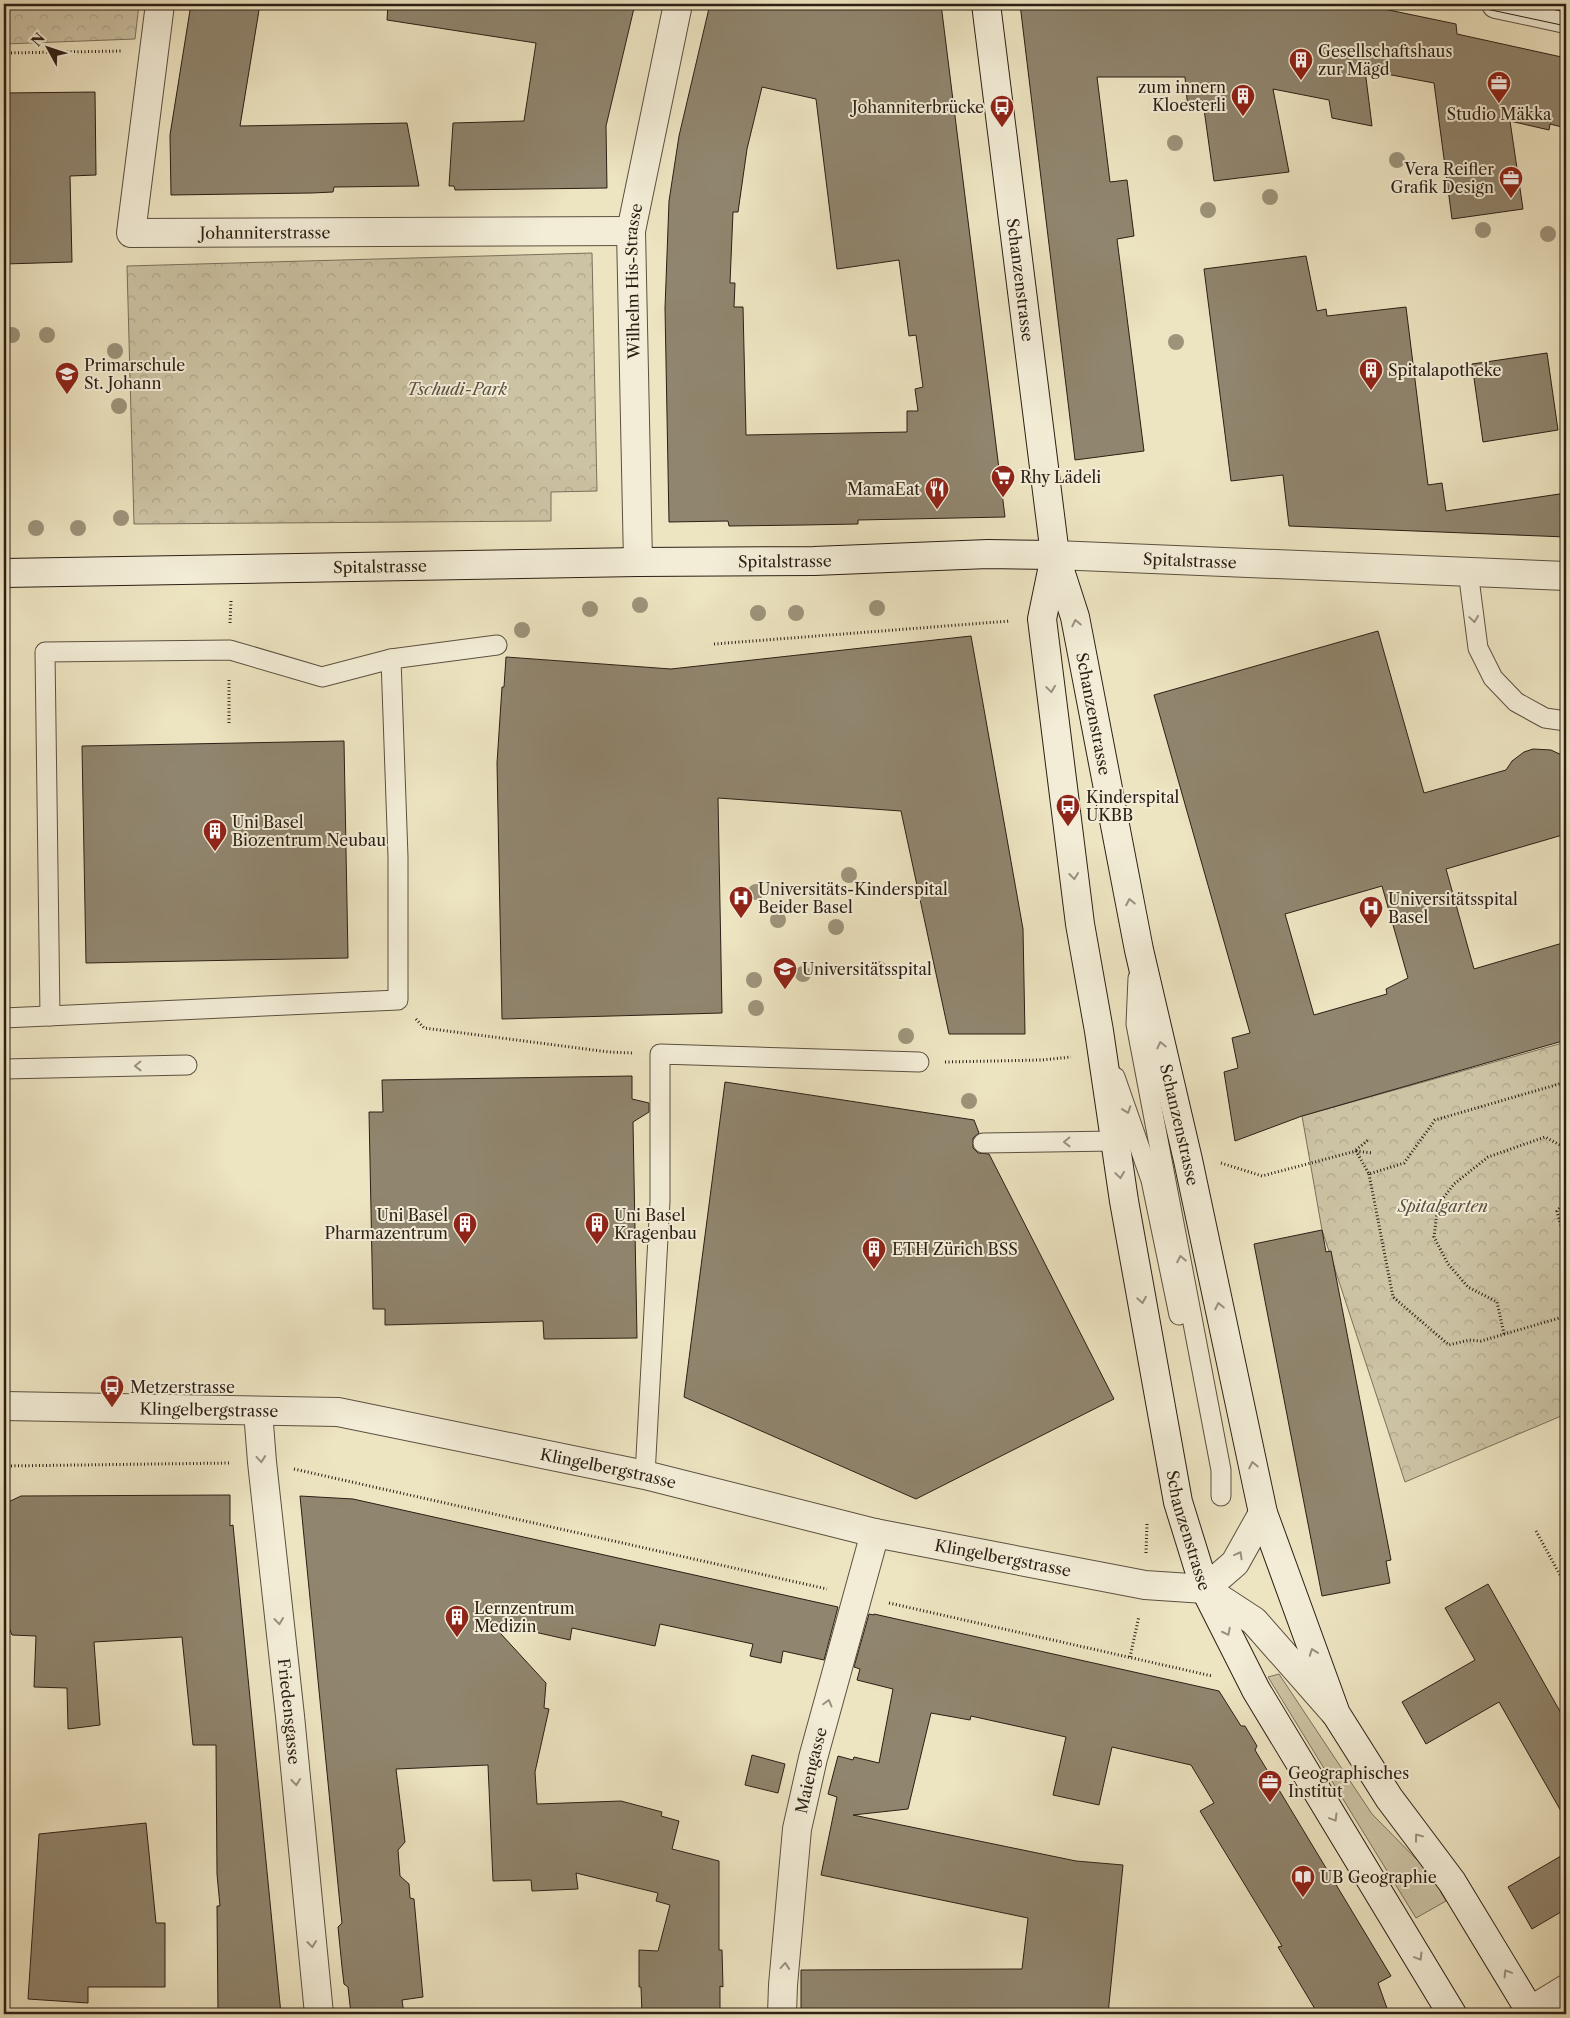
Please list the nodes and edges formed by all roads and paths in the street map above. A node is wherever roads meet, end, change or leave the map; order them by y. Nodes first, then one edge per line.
1 (160, 4) edge
2 (678, 4) edge
3 (986, 4) edge
4 (1496, 4) edge
5 (1566, 19) edge
6 (154, 51) junction
7 (4, 53) edge
8 (631, 231) junction
9 (1056, 555) junction
10 (638, 562) junction
11 (231, 569) junction
12 (1468, 571) junction
13 (4, 573) edge
14 (1566, 576) edge
15 (996, 622) dead end
16 (714, 644) dead end
17 (497, 645) dead end
18 (230, 650) junction
19 (390, 659) junction
20 (1566, 721) edge
21 (229, 723) dead end
22 (1140, 950) junction
23 (398, 1000) junction
24 (50, 1016) junction
25 (4, 1018) edge
26 (1099, 1031) junction
27 (609, 1052) dead end
28 (1042, 1060) dead end
29 (919, 1062) joint
30 (187, 1065) dead end
31 (4, 1068) edge
32 (1566, 1082) edge
33 (1368, 1140) dead end
34 (1116, 1141) junction
35 (983, 1143) dead end
36 (1356, 1151) junction
37 (1372, 1153) dead end
38 (1566, 1155) edge
39 (1188, 1160) junction
40 (1369, 1174) junction
41 (1566, 1200) edge
42 (1566, 1245) edge
43 (1566, 1316) edge
44 (1504, 1334) junction
45 (4, 1406) edge
46 (258, 1410) junction
47 (262, 1462) junction
48 (4, 1466) edge
49 (645, 1475) junction
50 (1263, 1513) junction
51 (1536, 1531) dead end
52 (875, 1533) junction
53 (1566, 1586) edge
54 (1205, 1589) junction
55 (858, 1596) junction
56 (1247, 1672) junction
57 (1336, 1714) junction
58 (1566, 1989) edge
59 (1531, 2012) edge
60 (319, 2014) edge
61 (782, 2014) edge
62 (1452, 2014) edge

1 - 6 street, Johanniterstrasse
2 - 8 street, Wilhelm His-Strasse
3 - 9 street, Schanzenstrasse
4 - 5 street
6 - 7 path
6 - 8 street, Johanniterstrasse
8 - 10 street, Wilhelm His-Strasse
9 - 10 street, Spitalstrasse
9 - 12 street, Spitalstrasse
22 -> 9 street, Schanzenstrasse
9 -> 26 street, Schanzenstrasse
10 - 11 street, Spitalstrasse
11 - 13 street, Spitalstrasse
11 - 18 path
12 - 14 street, Spitalstrasse
12 -> 20 lane
15 - 16 path
17 - 19 lane
18 - 19 lane
18 - 21 path
18 - 24 lane
19 - 23 lane
26 -> 22 lane
39 -> 22 street, Schanzenstrasse
23 - 24 lane
23 - 27 path
24 - 25 lane
26 - 34 street, Schanzenstrasse
28 - 29 path
29 - 49 lane
30 -> 31 lane
32 - 40 path
33 - 36 path
34 -> 35 lane
34 -> 54 street, Schanzenstrasse
36 - 37 path
36 - 39 path
36 - 40 path
38 - 44 path
50 -> 39 street, Schanzenstrasse
40 - 44 path
41 - 42 path
43 - 44 path
45 - 46 street, Klingelbergstrasse
46 -> 47 street, Friedensgasse
46 - 49 street, Klingelbergstrasse
47 - 48 path
47 - 55 path
47 -> 60 street, Friedensgasse
49 - 52 street, Klingelbergstrasse
54 -> 50 street, Schanzenstrasse
57 -> 50 street, Klingelbergstrasse
51 - 53 path
52 - 54 street, Klingelbergstrasse
52 - 55 street, Maiengasse
54 -> 56 street
54 - 57 street, Klingelbergstrasse
55 - 56 path
61 -> 55 street, Maiengasse
56 -> 62 street
59 -> 57 street, Klingelbergstrasse
58 - 59 street

